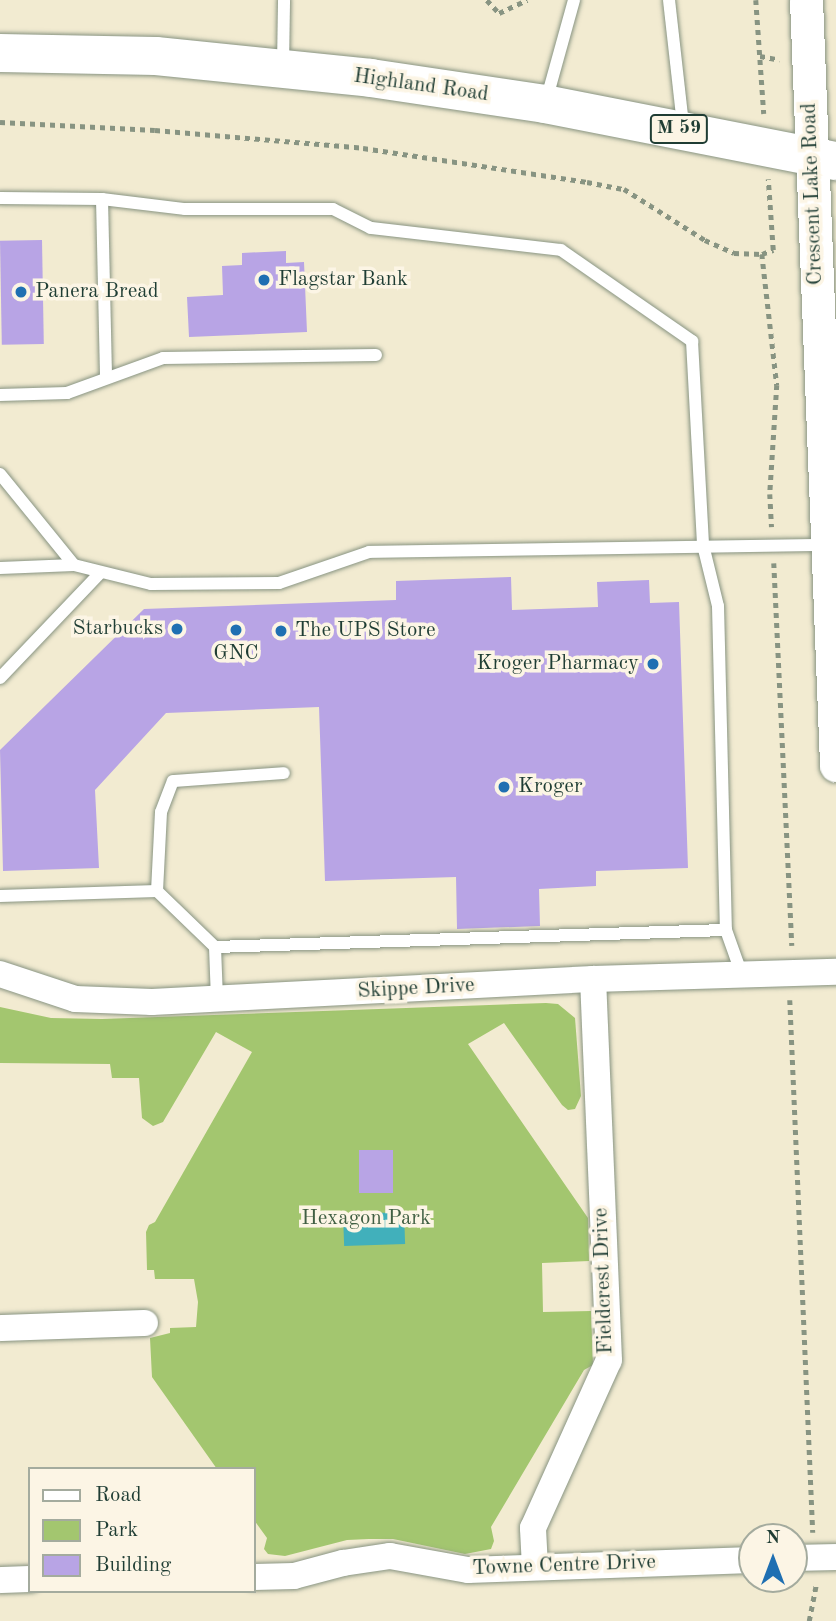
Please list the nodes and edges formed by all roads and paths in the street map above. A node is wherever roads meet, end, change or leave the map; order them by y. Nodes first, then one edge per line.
1 (284, 0) edge
2 (487, 0) edge
3 (527, 0) edge
4 (574, 0) edge
5 (669, 0) edge
6 (756, 0) edge
7 (806, 0) edge
8 (0, 53) edge
9 (760, 56) junction
10 (781, 61) dead end
11 (283, 68) junction
12 (762, 94) dead end
13 (545, 104) junction
14 (0, 122) edge
15 (684, 130) junction
16 (824, 158) edge
17 (0, 198) edge
18 (102, 199) junction
19 (770, 214) dead end
20 (762, 254) junction
21 (376, 355) dead end
22 (106, 378) junction
23 (0, 395) edge
24 (0, 474) edge
25 (827, 544) junction
26 (703, 545) junction
27 (773, 545) junction
28 (74, 565) junction
29 (0, 568) edge
30 (102, 572) junction
31 (833, 641) edge
32 (0, 678) edge
33 (834, 694) edge
34 (836, 765) edge
35 (284, 773) dead end
36 (157, 891) junction
37 (0, 896) edge
38 (726, 930) junction
39 (215, 947) junction
40 (836, 972) edge
41 (791, 973) junction
42 (0, 974) edge
43 (742, 975) junction
44 (593, 979) junction
45 (217, 1000) junction
46 (145, 1322) dead end
47 (0, 1328) edge
48 (815, 1558) edge
49 (738, 1560) edge
50 (535, 1567) junction
51 (256, 1577) edge
52 (28, 1579) edge
53 (0, 1580) edge
54 (809, 1621) edge

1 - 11 lane
2 - 3 path
4 - 13 lane
5 - 15 lane
6 - 9 path
7 - 16 street, Crescent Lake Road
8 - 11 highway, Highland Road / M 59
9 - 10 path
9 - 12 path
11 - 13 highway, Highland Road / M 59
13 - 15 highway, Highland Road / M 59
14 - 20 path
15 - 16 highway, Highland Road / M 59
16 - 25 street, Crescent Lake Road
17 - 18 lane
18 - 22 lane
18 - 26 lane
19 - 20 path
20 - 27 path
21 - 22 lane
22 - 23 lane
24 - 28 lane
25 - 27 lane
25 - 31 street, Crescent Lake Road
26 - 27 lane
26 - 30 lane
26 - 38 lane
27 - 41 path
28 - 29 lane
28 - 30 lane
30 - 32 lane
31 - 33 street, Crescent Lake Road
33 - 34 street, Crescent Lake Road
35 - 36 lane
36 - 37 lane
36 - 39 lane
38 - 39 lane
38 - 43 lane
39 - 45 lane
40 - 41 street, Skippe Drive
41 - 43 street, Skippe Drive
41 - 48 path
42 - 45 street, Skippe Drive
43 - 44 street, Skippe Drive
44 - 45 street, Skippe Drive
44 - 50 street, Fieldcrest Drive
46 - 47 street
48 - 54 path
49 - 50 street, Towne Centre Drive
50 - 51 street, Towne Centre Drive
52 - 53 street

